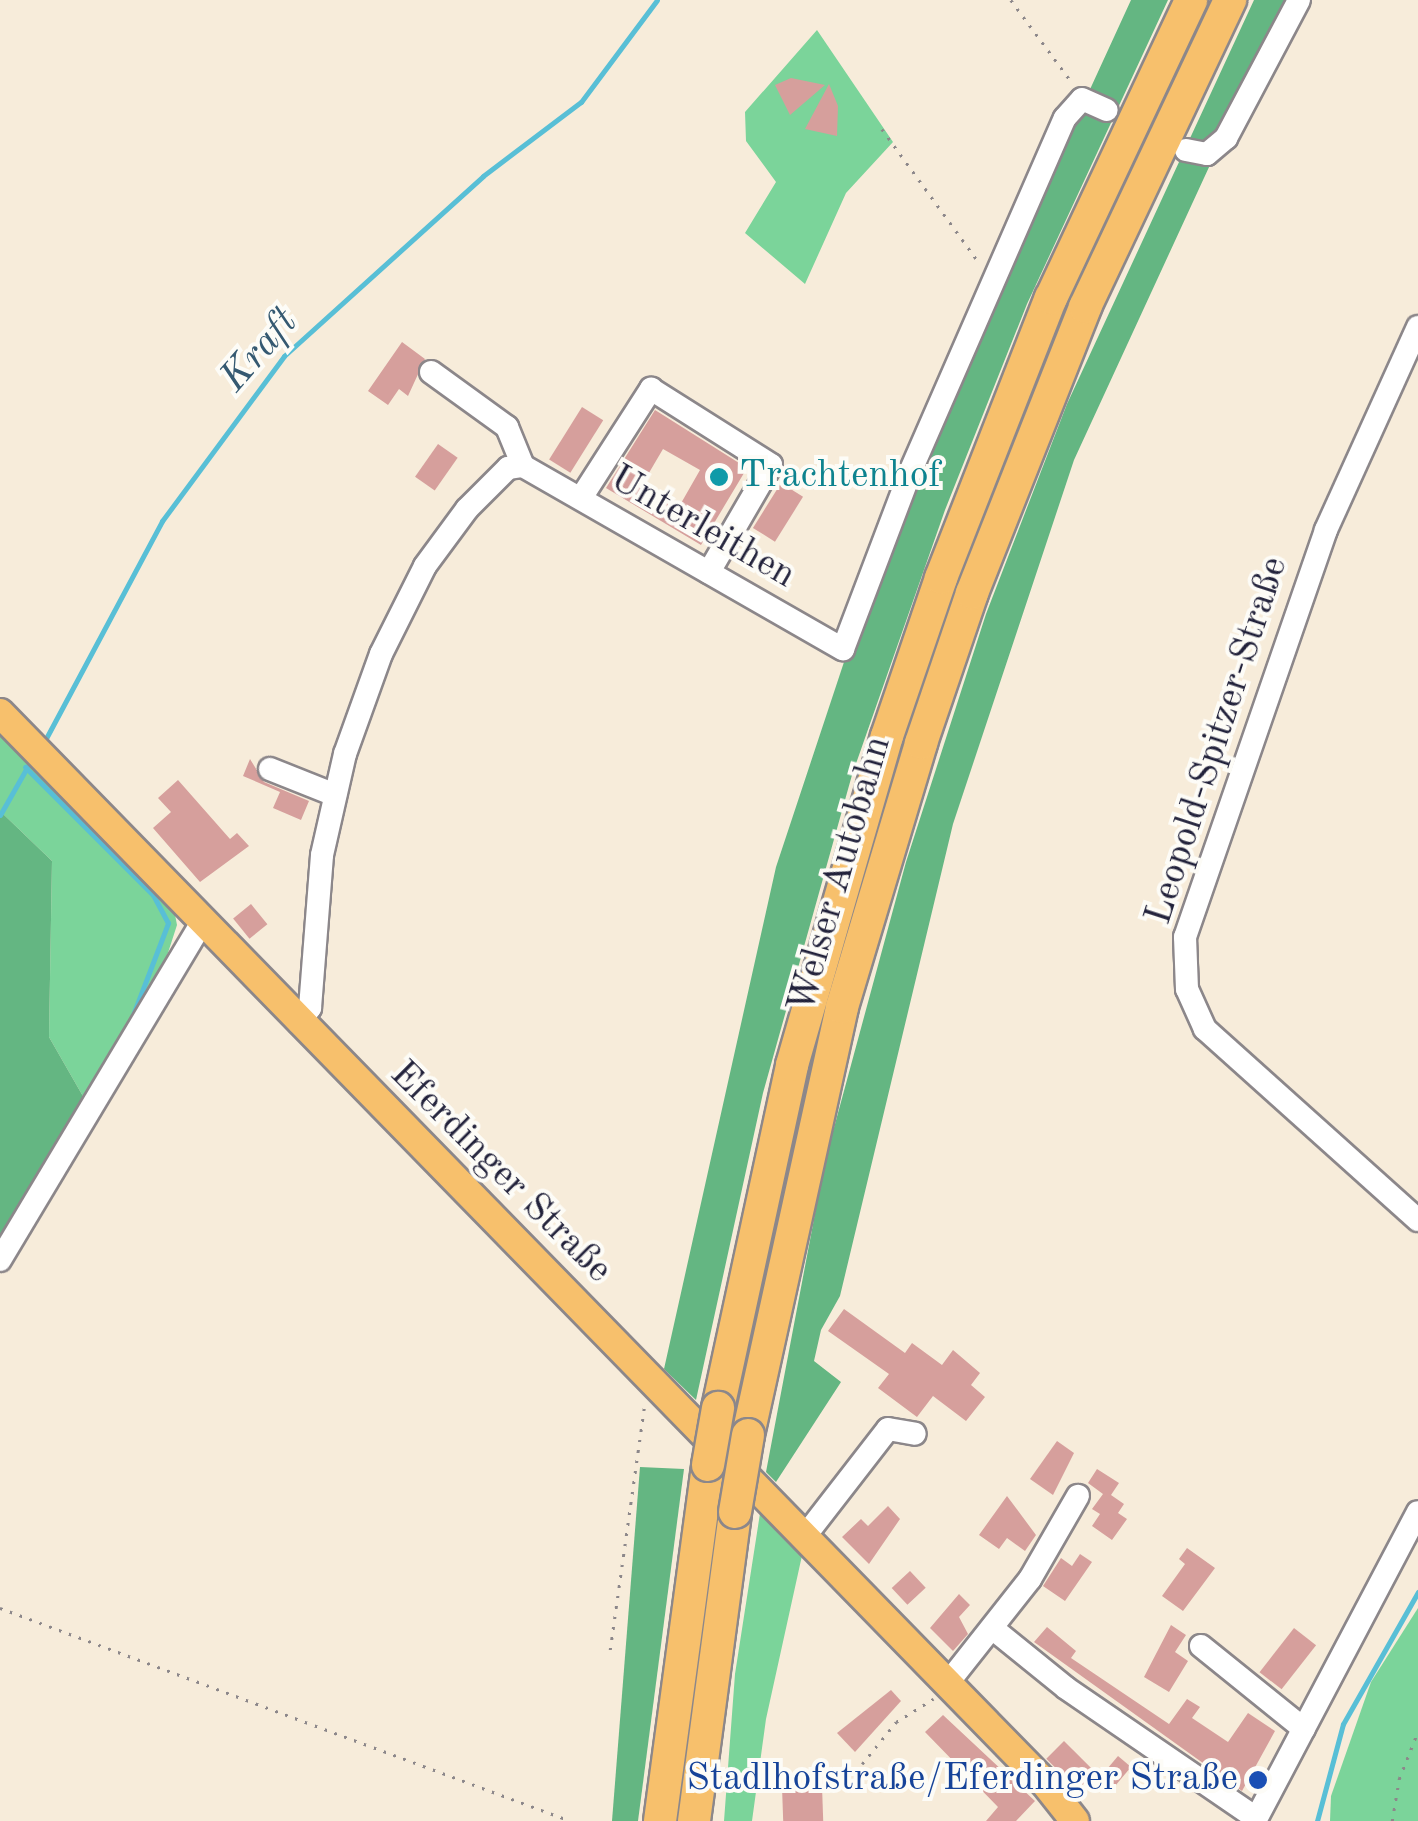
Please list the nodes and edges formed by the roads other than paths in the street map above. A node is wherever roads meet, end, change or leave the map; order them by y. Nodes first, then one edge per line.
1 (1191, 0) edge
2 (1230, 0) edge
3 (1298, 0) edge
4 (1107, 110) dead end
5 (1186, 150) dead end
6 (1418, 327) edge
7 (431, 372) dead end
8 (523, 466) junction
9 (580, 498) junction
10 (709, 572) junction
11 (0, 713) edge
12 (270, 769) dead end
13 (336, 795) junction
14 (202, 922) junction
15 (299, 1023) junction
16 (1418, 1220) edge
17 (0, 1260) edge
18 (915, 1434) dead end
19 (1078, 1496) dead end
20 (1418, 1512) edge
21 (805, 1536) junction
22 (992, 1628) junction
23 (1201, 1646) dead end
24 (948, 1684) junction
25 (1304, 1729) junction
26 (1256, 1820) edge
27 (660, 1821) edge
28 (694, 1821) edge
29 (1075, 1821) edge

1 - 27 highway, Welser Autobahn, bridge
2 - 28 highway, Welser Autobahn, bridge
3 - 5 street
4 - 10 street, Unterleithen
6 - 16 street, Leopold-Spitzer-Straße
7 - 8 street
8 - 9 street, Unterleithen
8 - 13 street
9 - 10 street, Unterleithen
9 - 10 street
11 - 14 main road, Eferdinger Straße
12 - 13 street
13 - 15 street
14 - 15 main road, Eferdinger Straße
14 - 17 street
15 - 21 main road, Eferdinger Straße
18 - 21 street
19 - 22 street
20 - 25 street
21 - 24 main road, Eferdinger Straße
22 - 24 street
22 - 26 street
23 - 25 street
24 - 29 main road, Eferdinger Straße
25 - 26 street

